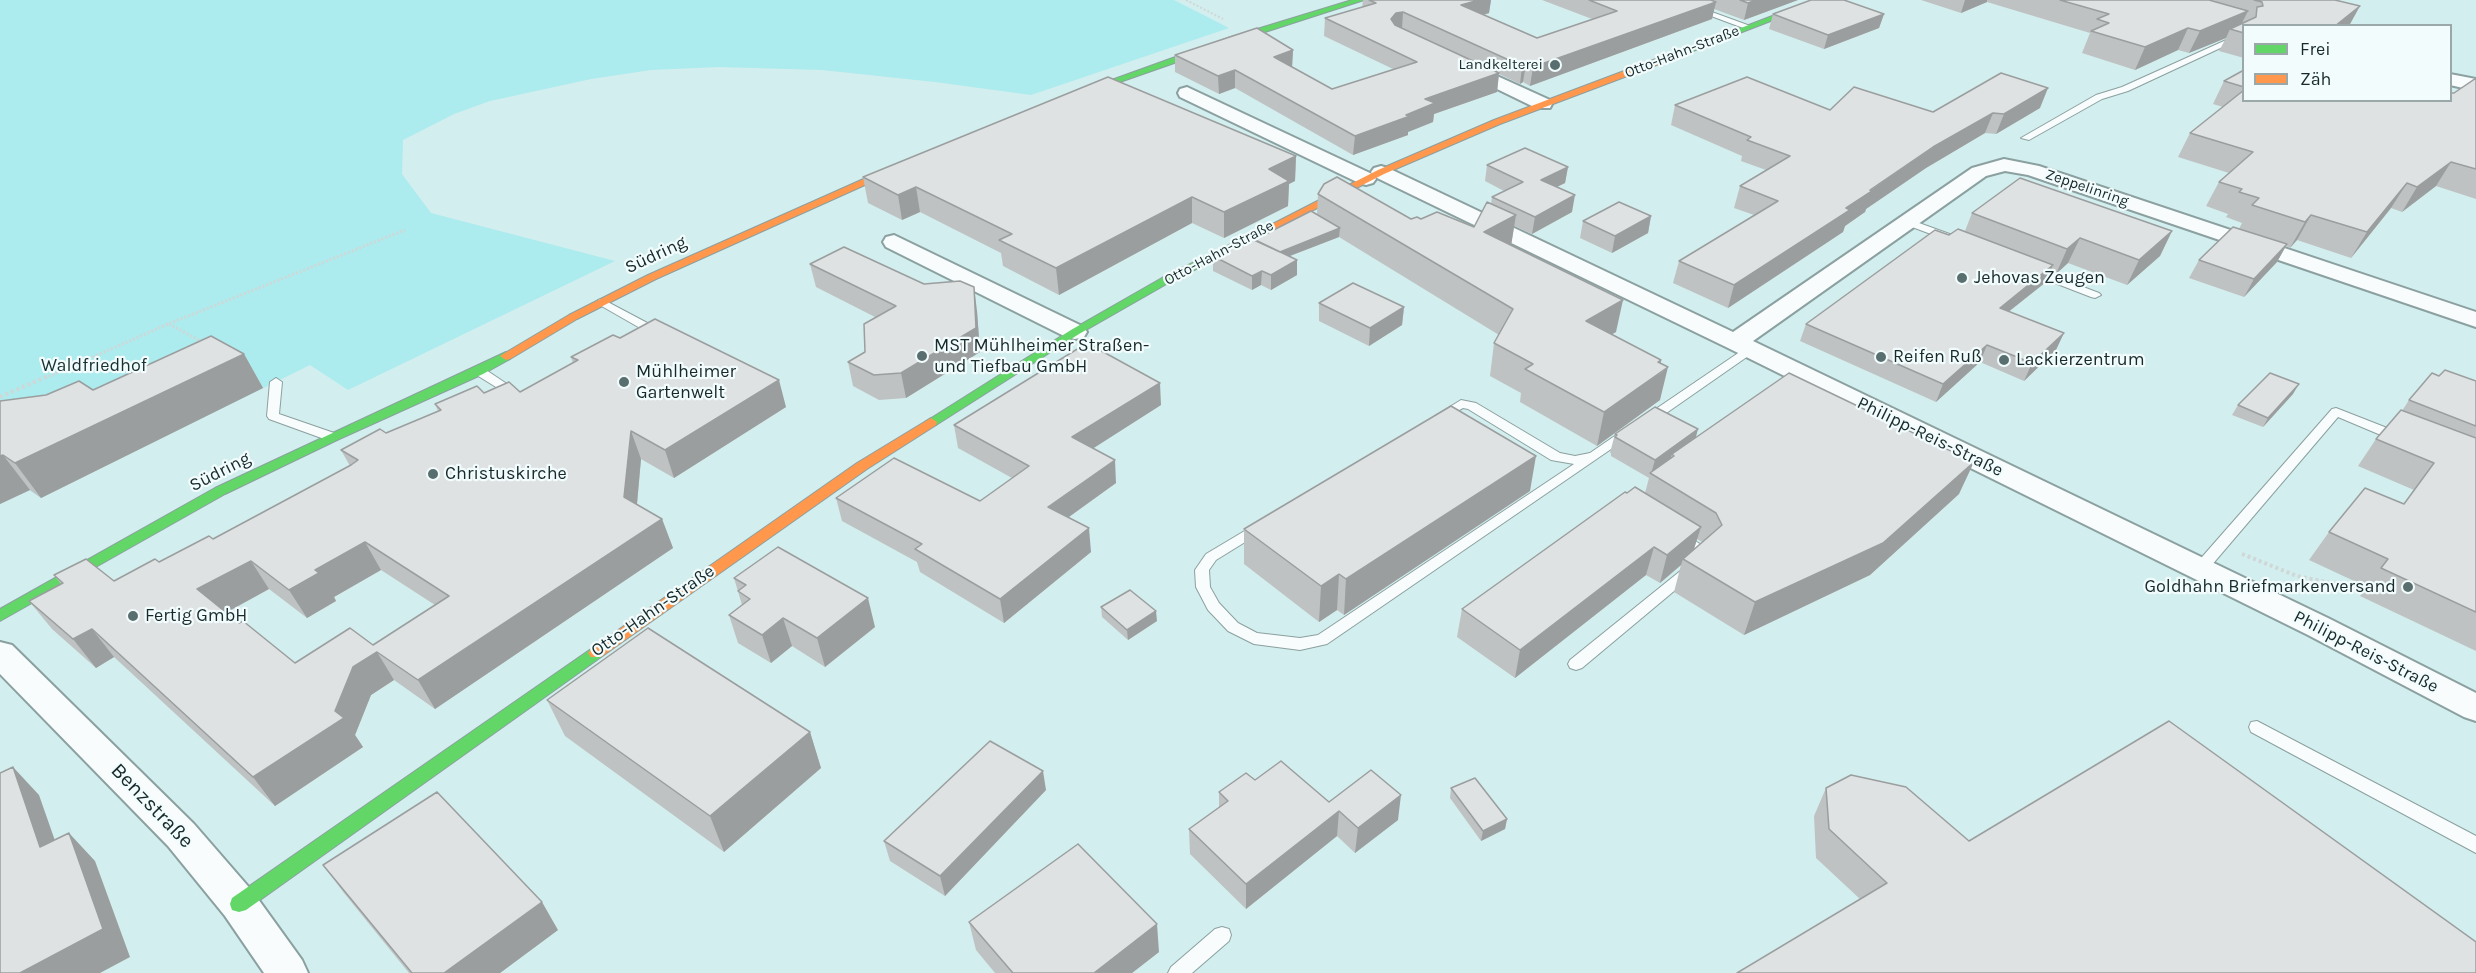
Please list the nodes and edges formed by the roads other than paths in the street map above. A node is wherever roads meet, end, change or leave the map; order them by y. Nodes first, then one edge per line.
1 (1360, 0) edge
2 (1672, 0) edge
3 (1821, 0) edge
4 (1749, 27) junction
5 (2242, 35) edge
6 (1452, 60) edge
7 (2452, 79) edge
8 (2476, 85) edge
9 (1187, 93) dead end
10 (1065, 99) edge
11 (1543, 104) junction
12 (2026, 138) dead end
13 (915, 159) edge
14 (1373, 175) junction
15 (1908, 222) junction
16 (894, 242) dead end
17 (1966, 244) edge
18 (2020, 266) edge
19 (2095, 295) dead end
20 (602, 302) junction
21 (2476, 320) edge
22 (1075, 332) junction
23 (629, 338) edge
24 (1742, 345) junction
25 (479, 371) junction
26 (276, 382) dead end
27 (528, 390) edge
28 (1431, 422) edge
29 (332, 437) junction
30 (2411, 442) edge
31 (1594, 457) junction
32 (1271, 520) edge
33 (1664, 527) edge
34 (2200, 569) junction
35 (0, 616) edge
36 (0, 654) edge
37 (1576, 664) dead end
38 (2476, 708) edge
39 (2257, 727) dead end
40 (2476, 845) edge
41 (239, 904) junction
42 (1222, 935) dead end
43 (288, 973) edge
44 (1178, 973) edge

1 - 10 street
2 - 4 lane
3 - 4 street, Otto-Hahn-Straße
4 - 11 street, Otto-Hahn-Straße
5 - 12 lane
6 - 11 street
7 - 8 street
9 - 14 street
11 - 14 street, Otto-Hahn-Straße
13 - 20 street, Südring
14 - 22 street, Otto-Hahn-Straße
14 - 24 street, Philipp-Reis-Straße
15 - 17 lane
15 - 21 street, Zeppelinring
15 - 24 street, Zeppelinring
16 - 22 street
18 - 19 lane
20 - 23 lane
20 - 25 street, Südring
22 - 41 street, Otto-Hahn-Straße
24 - 31 lane
24 - 34 street, Philipp-Reis-Straße
25 - 27 lane
25 - 29 street, Südring
26 - 29 lane
28 - 31 lane
29 - 35 street, Südring
30 - 34 lane
31 - 32 lane
33 - 37 lane
34 - 38 street, Philipp-Reis-Straße
36 - 41 street, Benzstraße
39 - 40 lane
41 - 43 street, Benzstraße
42 - 44 lane

